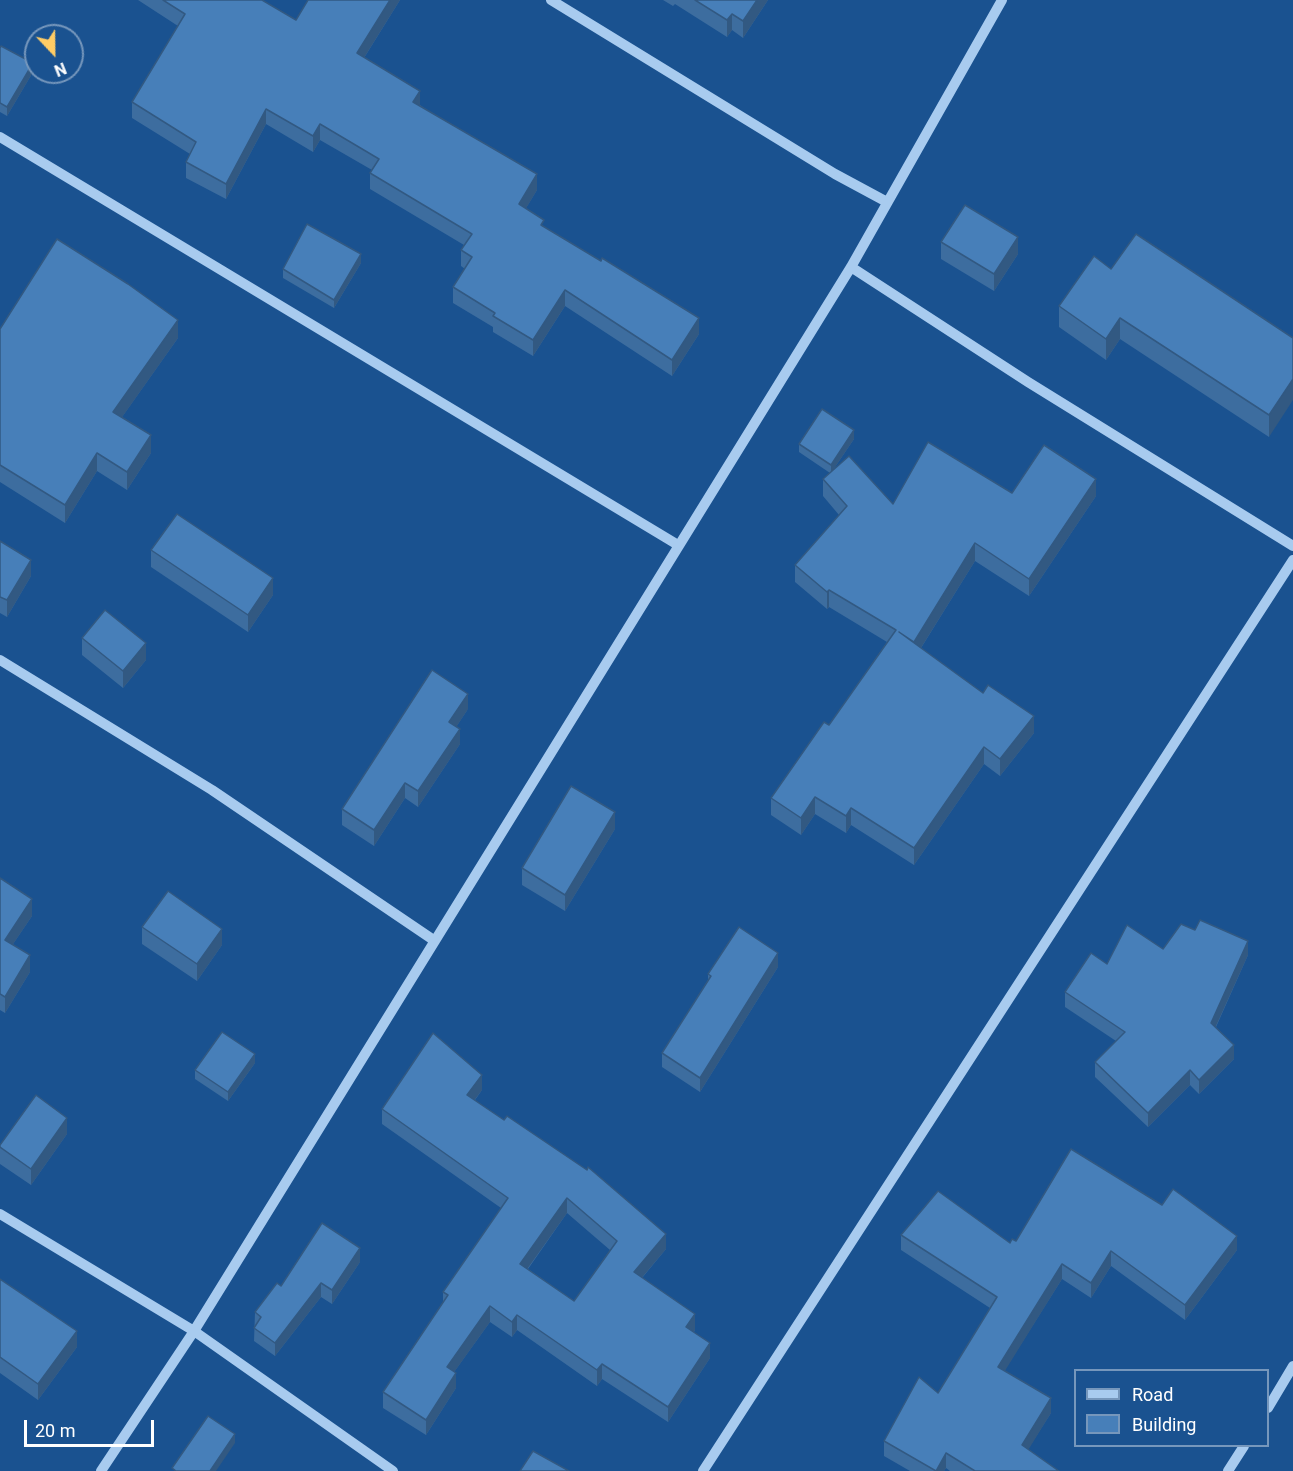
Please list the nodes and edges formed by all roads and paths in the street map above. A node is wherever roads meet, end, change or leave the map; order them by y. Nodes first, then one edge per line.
1 (551, 0) edge
2 (1002, 0) edge
3 (0, 137) edge
4 (887, 202) junction
5 (851, 267) junction
6 (678, 545) junction
7 (1293, 546) edge
8 (1293, 560) edge
9 (0, 660) edge
10 (435, 941) junction
11 (0, 1214) edge
12 (194, 1331) junction
13 (1293, 1366) edge
14 (1269, 1406) edge
15 (1243, 1447) edge
16 (101, 1471) edge
17 (393, 1471) edge
18 (703, 1471) edge
19 (1228, 1471) edge

1 - 4 street
2 - 4 street
3 - 6 street
4 - 5 street
5 - 6 street
5 - 7 street
6 - 10 street
8 - 18 street
9 - 10 street
10 - 12 street
11 - 12 street
12 - 16 street
12 - 17 street
13 - 14 street
15 - 19 street

